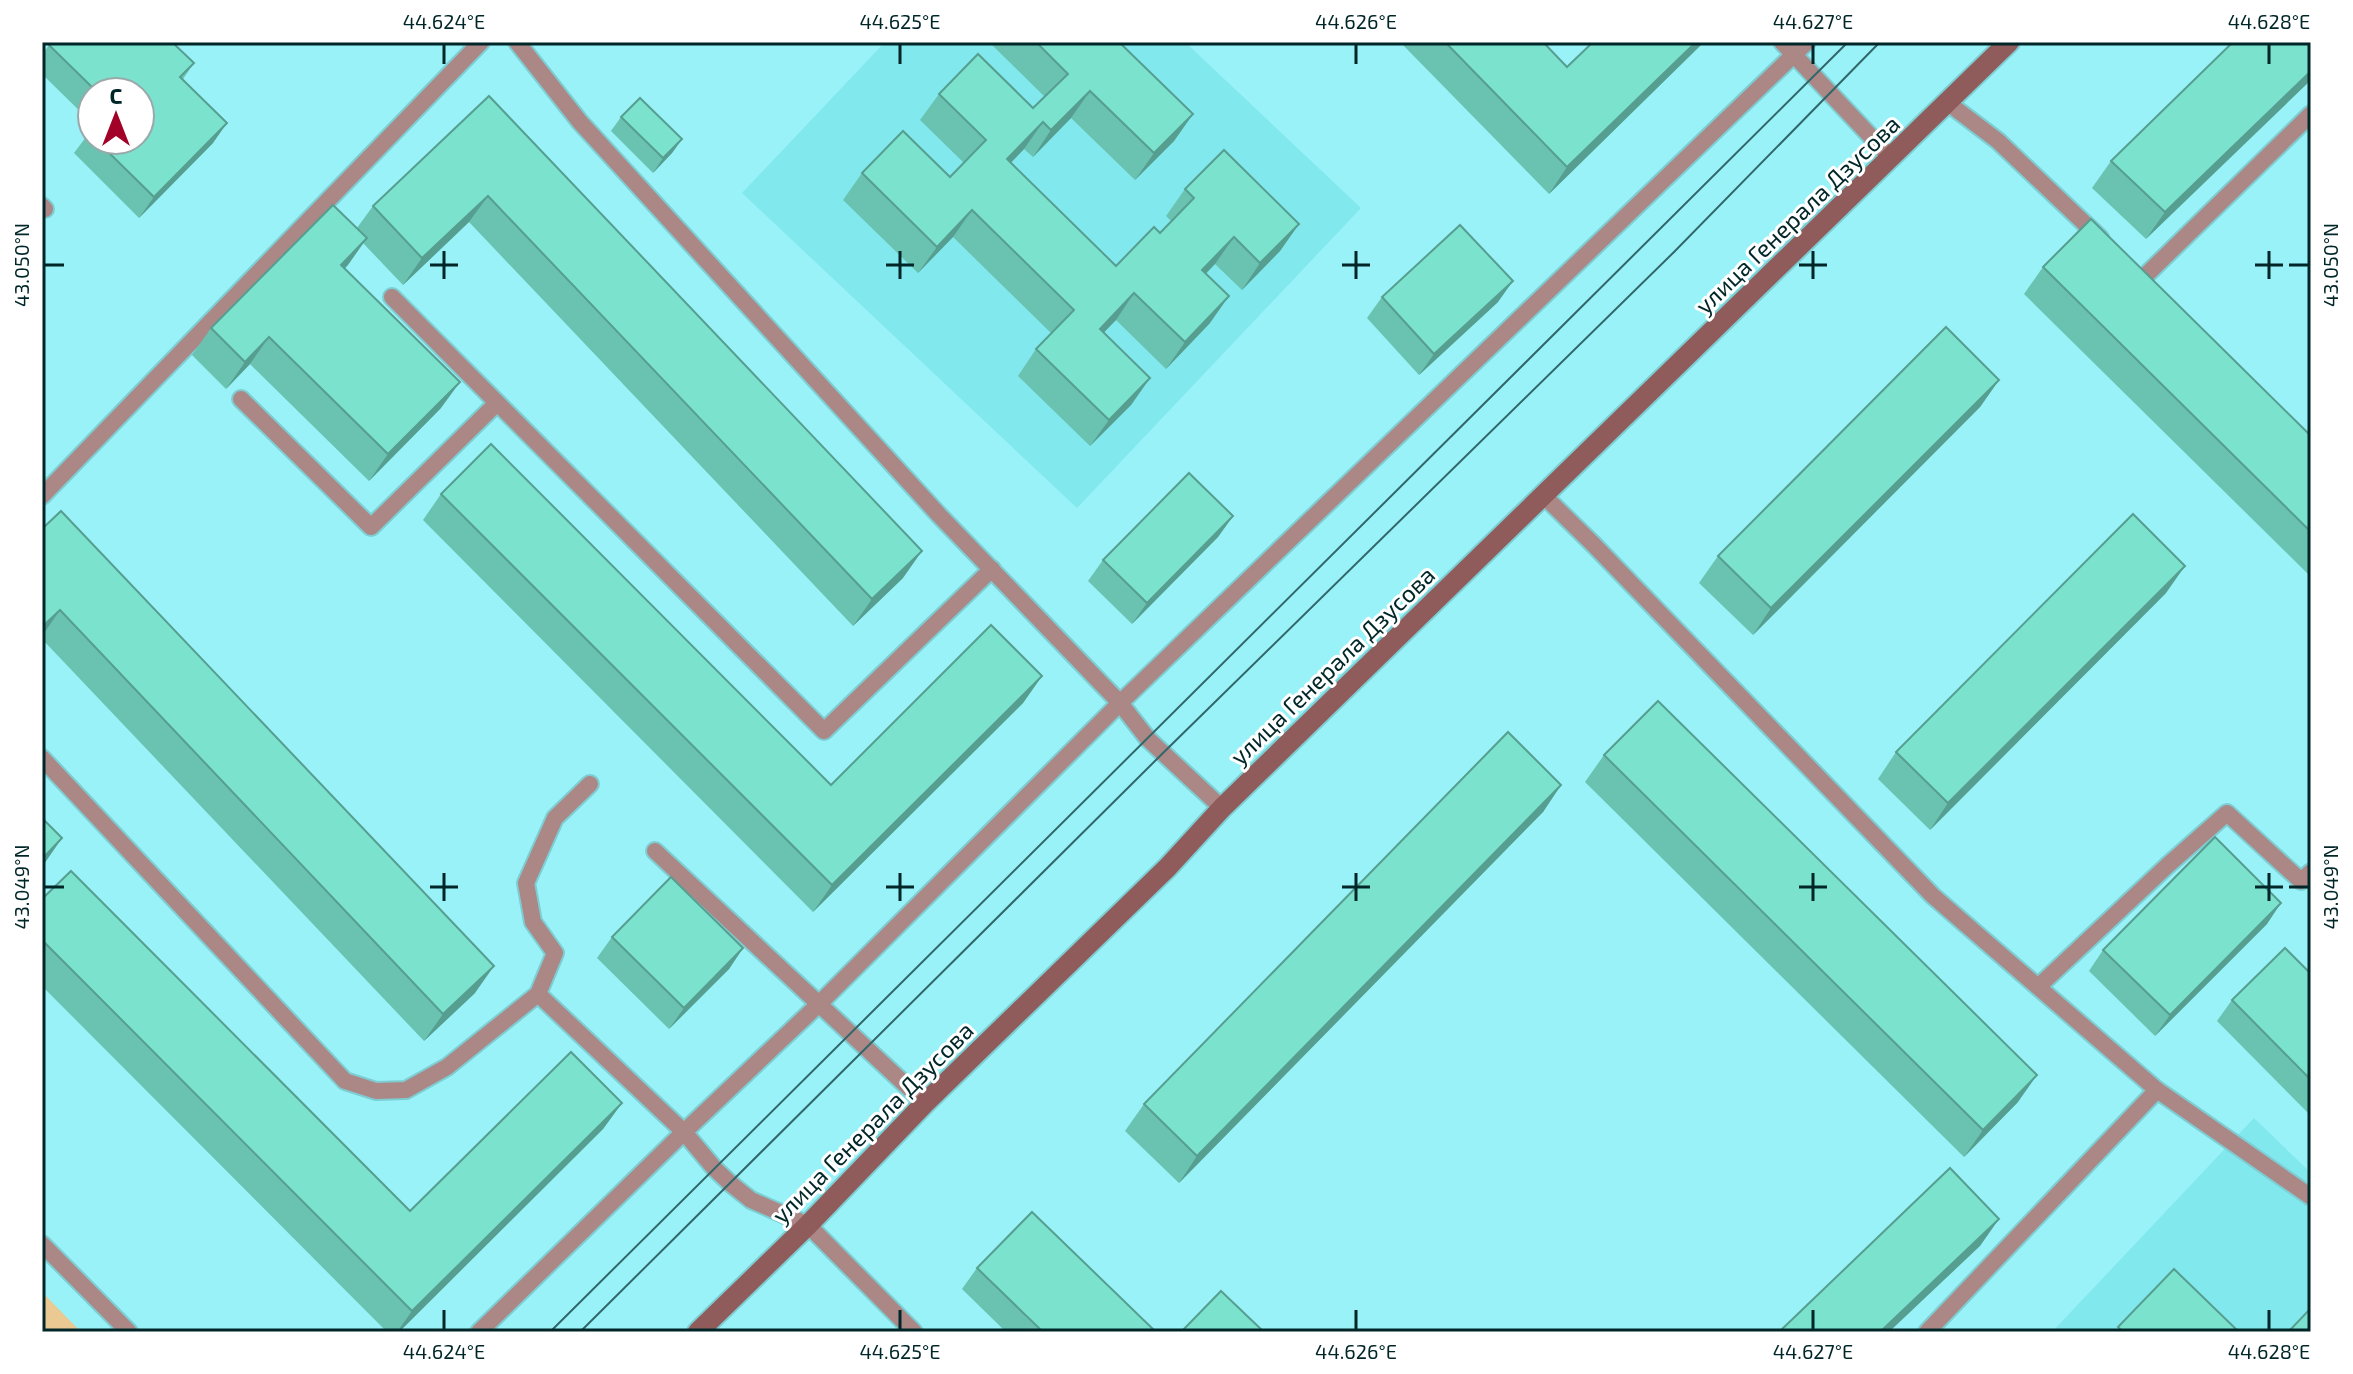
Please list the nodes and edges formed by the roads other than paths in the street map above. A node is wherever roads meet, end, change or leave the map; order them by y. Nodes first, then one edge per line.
1 (481, 42) edge
2 (517, 42) edge
3 (1807, 42) edge
4 (2009, 42) edge
5 (1788, 48) edge
6 (1948, 103) junction
7 (2311, 114) edge
8 (1891, 158) junction
9 (2109, 247) edge
10 (2143, 279) edge
11 (392, 297) dead end
12 (241, 399) dead end
13 (497, 403) junction
14 (42, 496) edge
15 (1544, 496) junction
16 (992, 569) junction
17 (1120, 703) junction
18 (42, 758) edge
19 (590, 784) dead end
20 (1222, 808) junction
21 (655, 851) dead end
22 (2311, 872) edge
23 (2039, 986) junction
24 (538, 994) junction
25 (820, 1003) junction
26 (2157, 1090) junction
27 (925, 1103) junction
28 (684, 1132) junction
29 (2311, 1197) edge
30 (808, 1225) junction
31 (42, 1244) edge
32 (129, 1332) edge
33 (479, 1332) edge
34 (698, 1332) edge
35 (914, 1332) edge
36 (1927, 1332) edge

1 - 14 lane
2 - 16 lane
3 - 5 lane
4 - 6 street, улица Генерала Дзусова
5 - 8 lane
5 - 17 lane
6 - 8 street, улица Генерала Дзусова
6 - 9 lane
7 - 10 lane
8 - 15 street, улица Генерала Дзусова
11 - 13 lane
12 - 13 lane
13 - 16 lane
15 - 20 street, улица Генерала Дзусова
15 - 23 lane
16 - 17 lane
17 - 20 lane
17 - 25 lane
18 - 24 lane
19 - 24 lane
20 - 27 street, улица Генерала Дзусова
21 - 25 lane
22 - 23 lane
23 - 26 lane
24 - 28 lane
25 - 27 lane
25 - 28 lane
26 - 29 lane
26 - 36 lane
27 - 30 street, улица Генерала Дзусова
28 - 30 lane
28 - 33 lane
30 - 34 street, улица Генерала Дзусова
30 - 35 lane
31 - 32 lane

